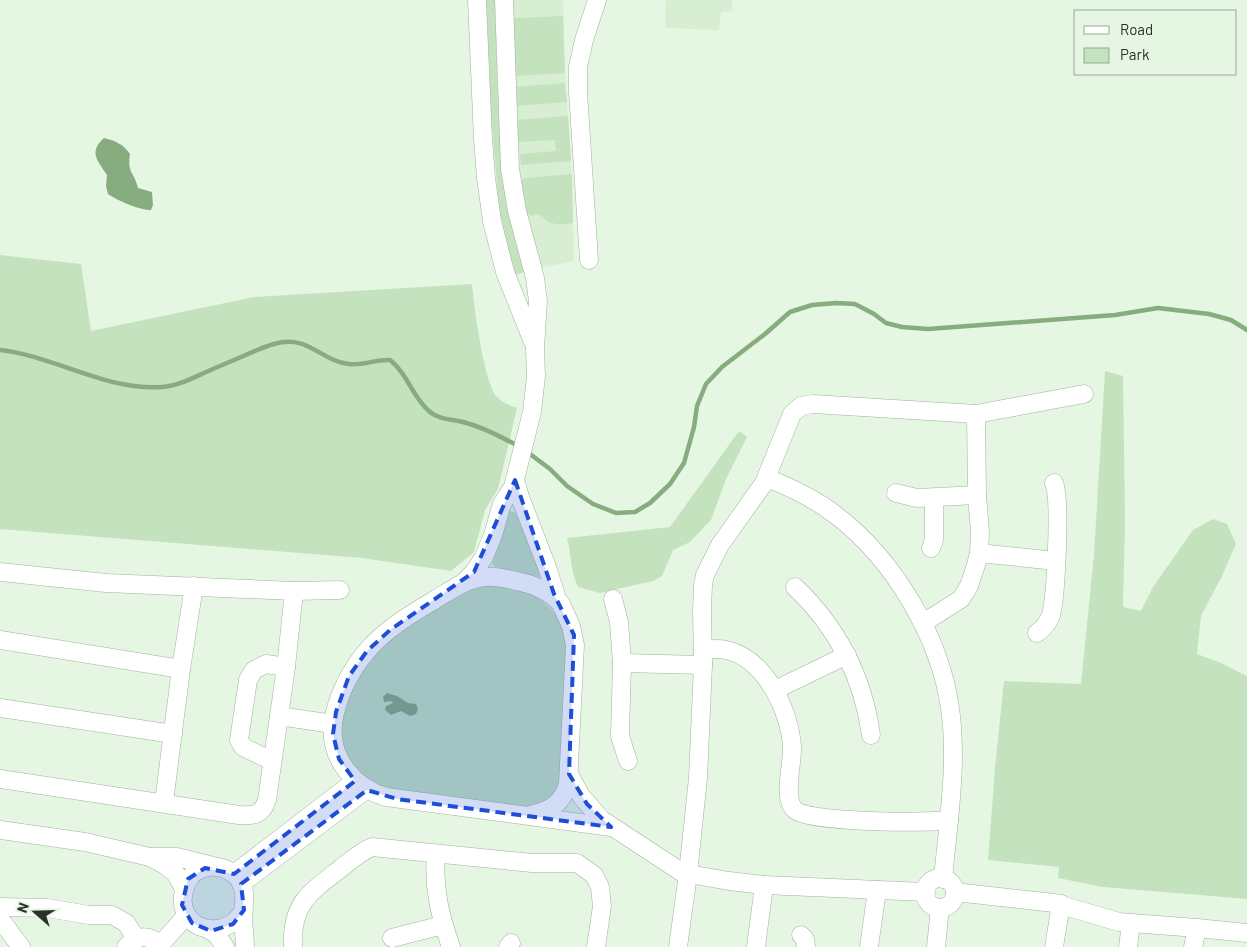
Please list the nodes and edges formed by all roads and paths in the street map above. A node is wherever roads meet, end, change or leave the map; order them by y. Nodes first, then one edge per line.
1 (477, 0) edge
2 (504, 0) edge
3 (596, 0) edge
4 (589, 260) dead end
5 (535, 348) junction
6 (1084, 394) dead end
7 (976, 414) junction
8 (767, 478) junction
9 (515, 479) junction
10 (1054, 483) dead end
11 (896, 493) dead end
12 (977, 495) junction
13 (934, 498) junction
14 (931, 548) dead end
15 (979, 553) junction
16 (1056, 561) junction
17 (0, 572) edge
18 (464, 583) junction
19 (194, 586) junction
20 (795, 587) dead end
21 (340, 590) dead end
22 (294, 591) junction
23 (613, 599) dead end
24 (557, 600) junction
25 (924, 623) junction
26 (1037, 633) dead end
27 (0, 640) edge
28 (847, 654) junction
29 (703, 657) junction
30 (622, 663) junction
31 (286, 667) junction
32 (180, 669) junction
33 (775, 690) junction
34 (0, 708) edge
35 (279, 716) junction
36 (333, 724) junction
37 (173, 734) junction
38 (871, 736) dead end
39 (272, 761) junction
40 (628, 761) dead end
41 (569, 774) junction
42 (0, 779) edge
43 (361, 785) junction
44 (164, 802) junction
45 (530, 815) junction
46 (949, 820) junction
47 (611, 827) junction
48 (0, 830) edge
49 (436, 854) junction
50 (150, 857) junction
51 (216, 866) junction
52 (688, 874) junction
53 (238, 879) junction
54 (943, 879) junction
55 (764, 885) junction
56 (184, 889) junction
57 (877, 890) junction
58 (926, 892) junction
59 (955, 892) junction
60 (1061, 904) junction
61 (0, 907) edge
62 (940, 908) junction
63 (244, 910) junction
64 (186, 916) junction
65 (0, 919) edge
66 (1131, 923) junction
67 (443, 925) junction
68 (1197, 928) junction
69 (211, 931) junction
70 (1247, 933) edge
71 (392, 938) dead end
72 (130, 943) edge
73 (160, 946) edge
74 (21, 947) edge
75 (226, 947) edge
76 (245, 947) edge
77 (293, 947) edge
78 (451, 947) edge
79 (596, 947) edge
80 (678, 947) edge
81 (756, 947) edge
82 (869, 947) edge
83 (936, 947) edge
84 (1054, 947) edge
85 (1128, 947) edge
86 (1193, 947) edge

1 - 5 street
2 - 5 street
3 - 4 street
5 - 9 street
6 - 7 street
7 - 8 street
7 - 12 street
8 - 25 street
8 - 29 street
9 - 18 street
9 - 24 street
10 - 16 street
11 - 13 street
12 - 13 street
12 - 15 street
13 - 14 street
15 - 16 street
15 - 25 street
16 - 26 street
17 - 19 street
18 - 24 street
18 - 36 street
19 - 22 street
19 - 32 street
20 - 28 street
21 - 22 street
22 - 31 street
23 - 30 street
24 - 41 street
25 - 46 street
27 - 32 street
28 - 33 street
28 - 38 street
29 - 30 street
29 - 33 street
29 - 52 street
30 - 40 street
31 - 35 street
31 - 39 street
32 - 37 street
33 - 46 street
34 - 37 street
35 - 36 street
35 - 39 street
36 - 43 street
37 - 44 street
39 - 44 street
41 - 45 street
41 - 47 street
42 - 44 street
43 - 45 street
43 - 53 street
45 - 47 street
46 - 54 street
47 - 52 street
48 - 50 street
49 - 67 street
49 - 77 street
49 - 79 street
50 - 51 street
50 - 56 street
51 - 53 street
51 - 56 street
52 - 55 street
52 - 80 street
53 - 63 street
54 - 58 street
54 - 59 street
55 - 57 street
55 - 81 street
56 - 64 street
57 - 58 street
57 - 82 street
58 - 62 street
59 - 60 street
59 - 62 street
60 - 66 street
60 - 84 street
61 - 72 street
62 - 83 street
63 - 69 street
63 - 76 street
64 - 69 street
64 - 73 street
65 - 74 street
66 - 68 street
66 - 85 street
67 - 71 street
67 - 78 street
68 - 70 street
68 - 86 street
69 - 75 street
72 - 73 street

